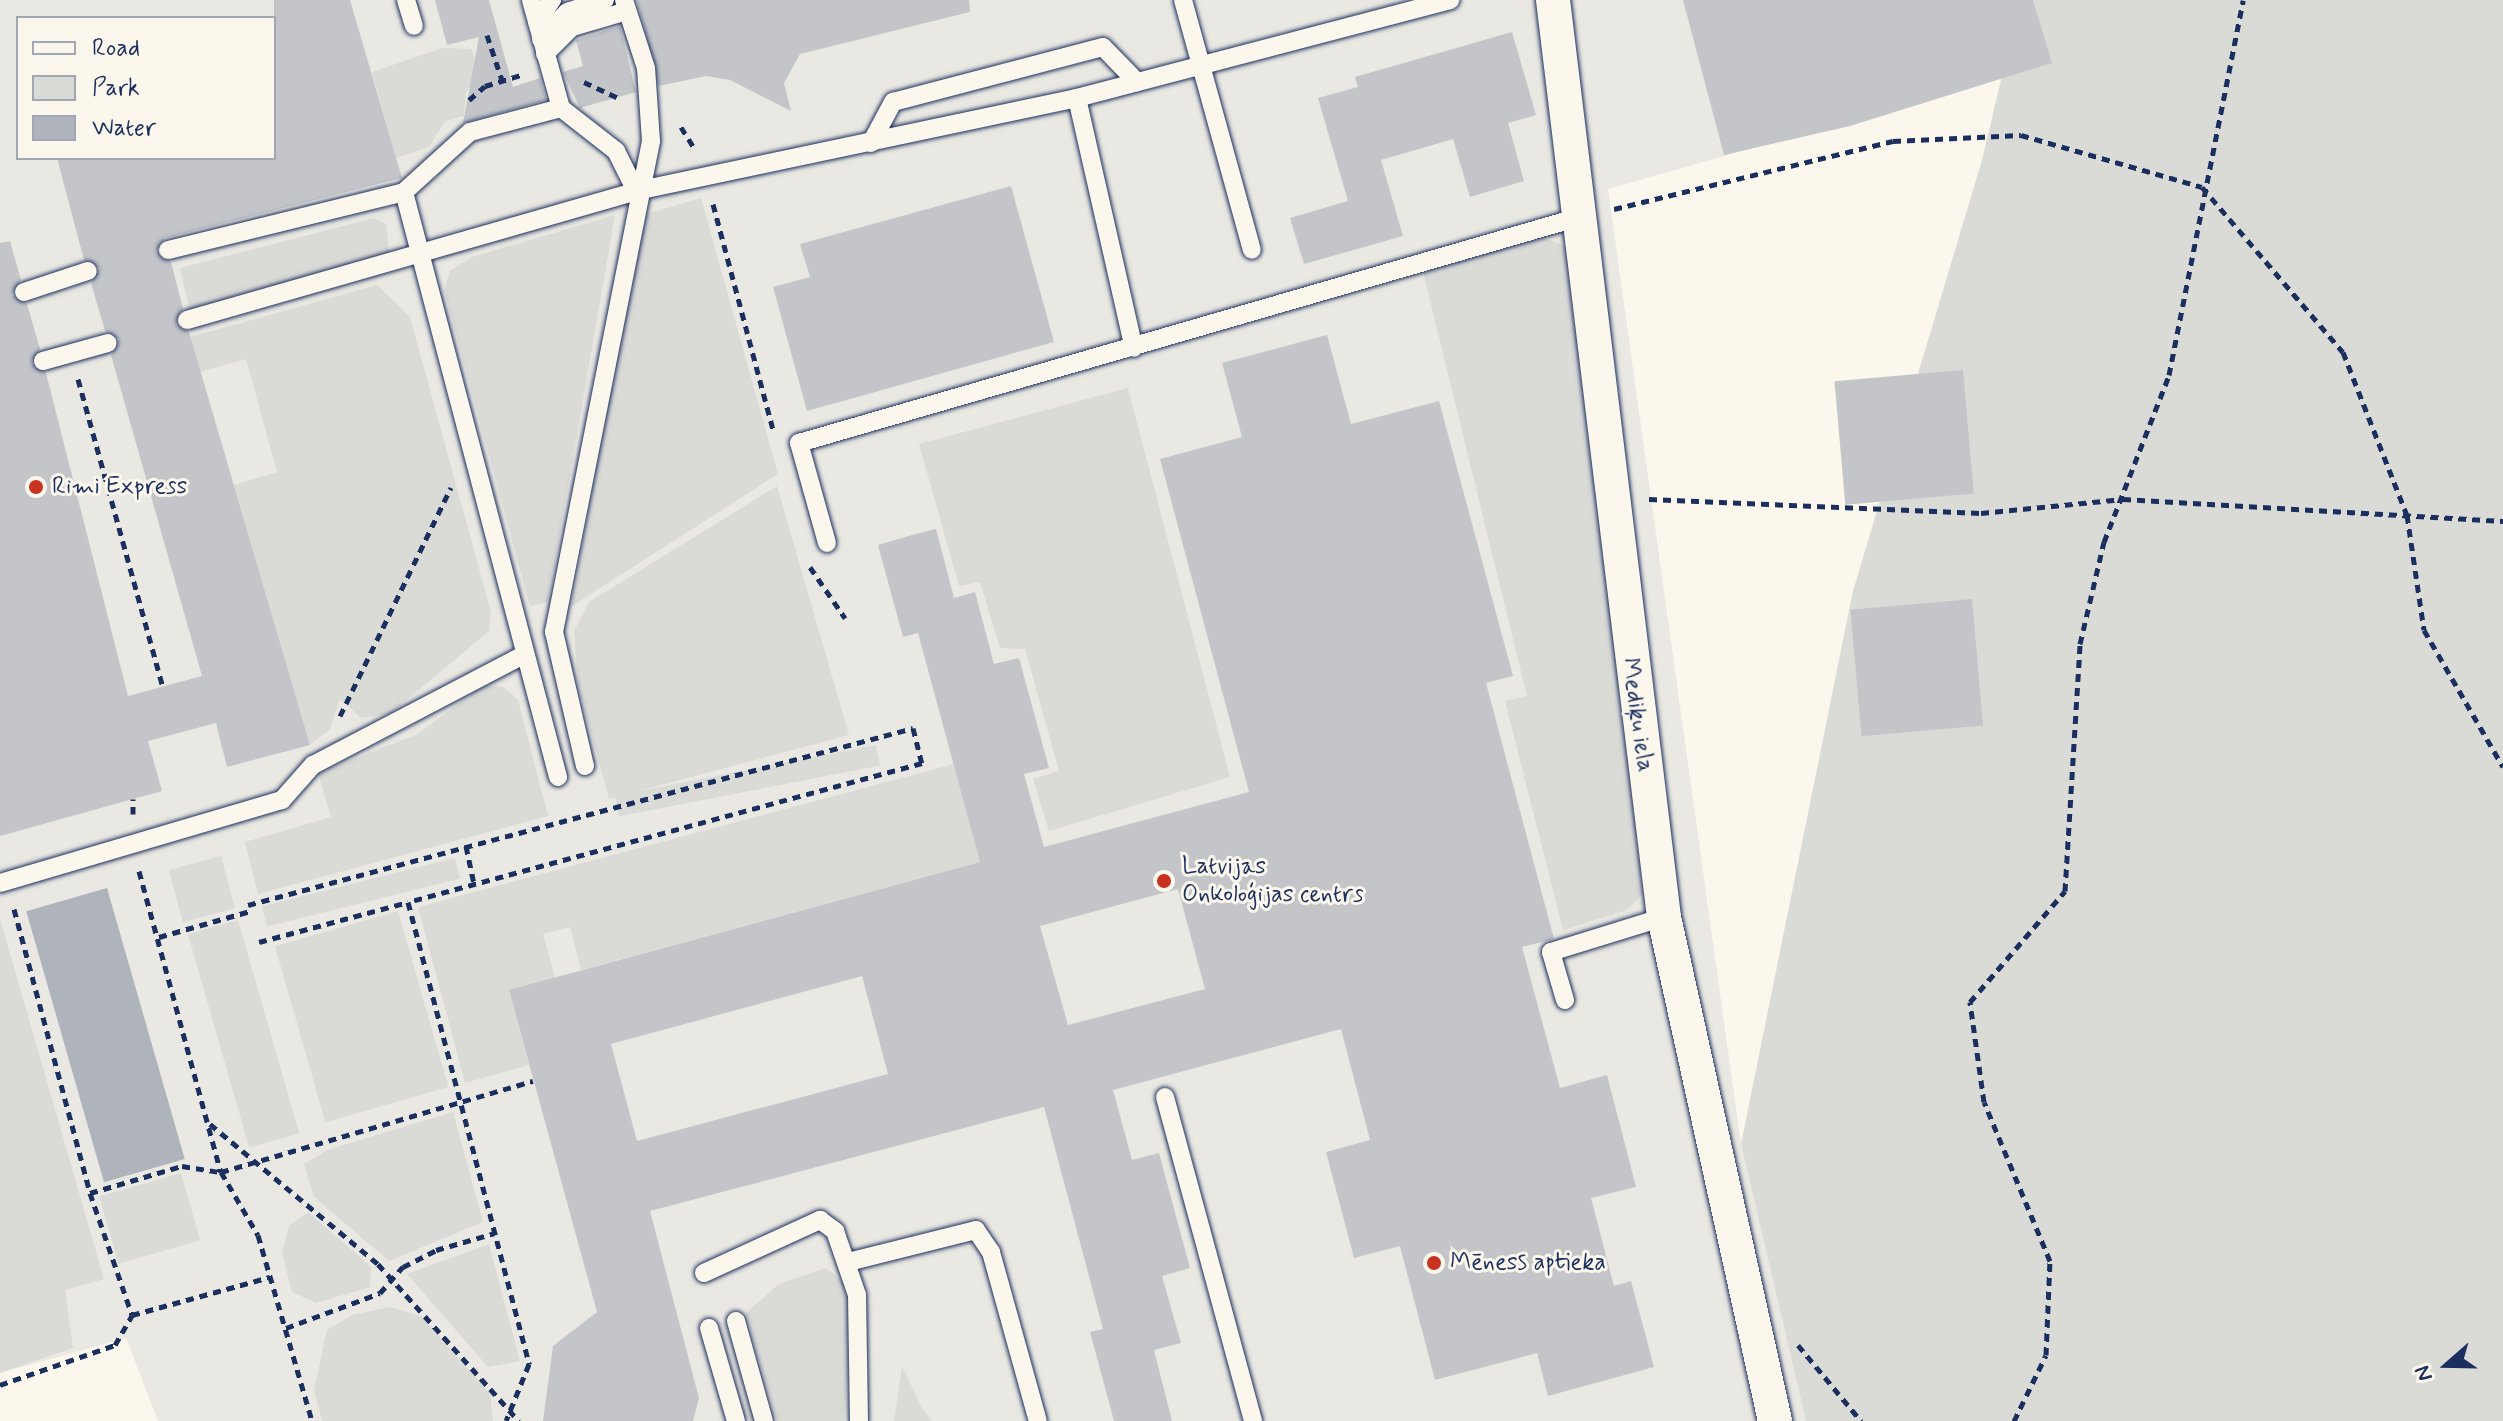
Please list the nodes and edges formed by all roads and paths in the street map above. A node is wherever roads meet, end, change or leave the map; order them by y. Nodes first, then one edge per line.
1 (406, 0) edge
2 (552, 0) edge
3 (605, 0) edge
4 (1183, 0) edge
5 (1450, 0) edge
6 (1553, 0) edge
7 (2243, 0) edge
8 (625, 6) edge
9 (537, 20) edge
10 (414, 26) dead end
11 (487, 35) dead end
12 (1201, 64) junction
13 (502, 80) dead end
14 (1137, 82) junction
15 (1077, 98) junction
16 (561, 108) junction
17 (871, 143) junction
18 (2202, 187) junction
19 (636, 191) junction
20 (404, 192) junction
21 (711, 198) dead end
22 (1583, 216) junction
23 (168, 250) dead end
24 (1252, 250) dead end
25 (418, 259) junction
26 (88, 271) dead end
27 (24, 292) dead end
28 (187, 320) dead end
29 (108, 343) dead end
30 (1134, 348) junction
31 (43, 361) dead end
32 (760, 381) dead end
33 (99, 456) dead end
34 (459, 470) dead end
35 (1608, 497) junction
36 (2123, 499) junction
37 (2407, 515) junction
38 (2503, 521) edge
39 (827, 543) dead end
40 (525, 654) junction
41 (163, 687) dead end
42 (313, 765) junction
43 (585, 766) dead end
44 (2503, 767) edge
45 (558, 777) dead end
46 (133, 799) dead end
47 (132, 844) junction
48 (466, 846) junction
49 (3, 882) edge
50 (474, 884) junction
51 (408, 902) junction
52 (1664, 917) junction
53 (159, 937) junction
54 (259, 942) dead end
55 (1565, 1000) dead end
56 (533, 1081) dead end
57 (1165, 1097) dead end
58 (459, 1101) junction
59 (210, 1124) junction
60 (255, 1163) junction
61 (221, 1172) junction
62 (90, 1193) junction
63 (495, 1233) junction
64 (848, 1262) junction
65 (704, 1273) dead end
66 (270, 1277) junction
67 (393, 1281) junction
68 (132, 1315) junction
69 (736, 1321) dead end
70 (286, 1328) junction
71 (709, 1328) dead end
72 (0, 1385) edge
73 (512, 1408) junction
74 (312, 1421) edge
75 (506, 1421) edge
76 (519, 1421) edge
77 (736, 1421) edge
78 (764, 1421) edge
79 (859, 1421) edge
80 (1038, 1421) edge
81 (1253, 1421) edge
82 (1775, 1421) edge
83 (2014, 1421) edge

1 - 10 lane
2 - 9 lane
3 - 9 lane
4 - 12 lane
5 - 12 lane
6 - 22 street, Mediķu iela
7 - 18 path
8 - 9 lane
8 - 19 lane
9 - 16 lane
11 - 13 path
12 - 14 lane
12 - 24 lane
14 - 15 lane
14 - 17 lane
15 - 17 lane
15 - 30 lane
16 - 19 lane
16 - 20 lane
17 - 19 lane
18 - 22 path
18 - 36 path
18 - 37 path
19 - 25 lane
19 - 43 lane
20 - 23 lane
20 - 25 lane
21 - 32 path
22 - 30 lane
22 - 35 street, Mediķu iela
25 - 28 lane
25 - 40 lane
26 - 27 lane
29 - 31 lane
30 - 39 lane
33 - 41 path
34 - 42 path
35 - 36 path
35 - 52 street, Mediķu iela
36 - 37 path
36 - 83 path
37 - 38 path
37 - 44 path
40 - 42 lane
40 - 45 lane
42 - 47 lane
46 - 47 path
47 - 49 lane
47 - 53 path
48 - 50 path
48 - 50 path
48 - 53 path
49 - 62 path
50 - 51 path
51 - 54 path
51 - 58 path
52 - 55 lane
52 - 82 street, Mediķu iela
53 - 59 path
56 - 58 path
57 - 81 lane
58 - 60 path
58 - 63 path
59 - 60 path
59 - 61 path
60 - 61 path
60 - 67 path
61 - 62 path
61 - 66 path
62 - 68 path
63 - 67 path
63 - 73 path
64 - 65 lane
64 - 79 lane
64 - 80 lane
66 - 68 path
66 - 70 path
67 - 70 path
67 - 73 path
68 - 72 path
69 - 78 lane
70 - 74 path
71 - 77 lane
73 - 75 path
73 - 76 path

